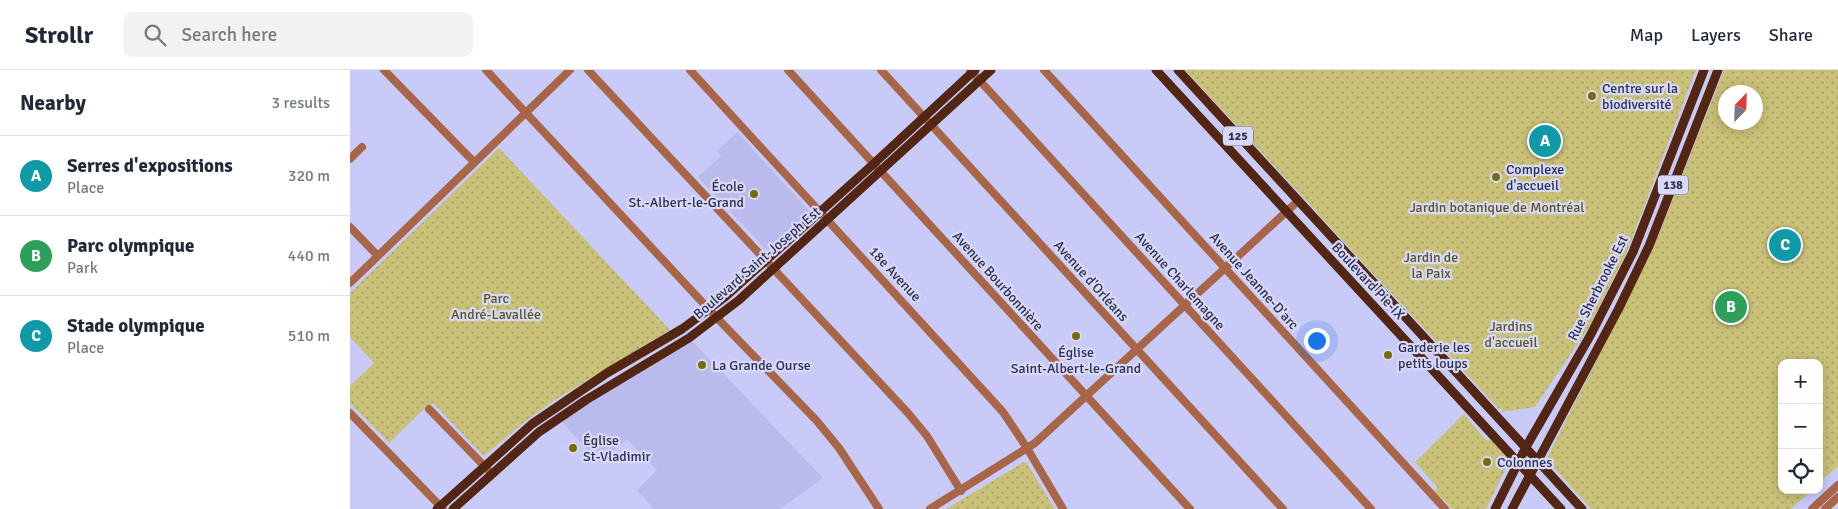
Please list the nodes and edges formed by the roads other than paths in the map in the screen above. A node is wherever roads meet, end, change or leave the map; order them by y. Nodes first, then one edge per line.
1 (384, 70) edge
2 (486, 70) edge
3 (570, 70) edge
4 (588, 70) edge
5 (690, 70) edge
6 (788, 70) edge
7 (881, 70) edge
8 (991, 70) edge
9 (1044, 70) edge
10 (1156, 70) edge
11 (1178, 70) edge
12 (1704, 70) edge
13 (1718, 70) edge
14 (972, 71) edge
15 (979, 80) junction
16 (525, 113) junction
17 (924, 117) junction
18 (931, 125) junction
19 (362, 147) dead end
20 (350, 159) edge
21 (474, 162) junction
22 (874, 163) junction
23 (881, 171) junction
24 (1298, 201) junction
25 (820, 212) junction
26 (1286, 212) junction
27 (828, 220) junction
28 (350, 227) edge
29 (378, 256) junction
30 (766, 261) junction
31 (1226, 269) junction
32 (774, 270) junction
33 (350, 283) edge
34 (1185, 305) junction
35 (708, 310) junction
36 (717, 318) junction
37 (1137, 350) junction
38 (1086, 396) junction
39 (429, 409) dead end
40 (350, 413) edge
41 (1526, 447) junction
42 (1027, 448) junction
43 (1537, 460) junction
44 (1518, 463) junction
45 (484, 466) junction
46 (492, 474) junction
47 (1529, 475) junction
48 (1838, 486) edge
49 (961, 490) junction
50 (1838, 497) edge
51 (1442, 506) edge
52 (440, 508) edge
53 (453, 509) edge
54 (879, 509) edge
55 (930, 509) edge
56 (1063, 509) edge
57 (1190, 509) edge
58 (1283, 509) edge
59 (1371, 509) edge
60 (1433, 509) edge
61 (1496, 509) edge
62 (1512, 509) edge
63 (1561, 509) edge
64 (1582, 509) edge
65 (1812, 509) edge
66 (1825, 509) edge

1 - 21 street
2 - 16 street
3 - 16 street
4 - 30 street
5 - 25 street, 18e Avenue
6 - 22 street, Avenue Bourbonnière
7 - 17 street, Avenue d'Orléans
8 - 15 main road, Boulevard Saint-Joseph Est
9 - 31 street, Avenue Jeanne-D'arc
10 - 26 main road, Boulevard Pie-IX / 125
11 - 24 main road, Boulevard Pie-IX / 125
12 - 41 main road, Rue Sherbrooke Est / 138
13 - 43 main road, Rue Sherbrooke Est / 138
14 - 15 street, Avenue Charlemagne
14 - 17 main road, Boulevard Saint-Joseph Est
15 - 18 main road, Boulevard Saint-Joseph Est
15 - 34 street, Avenue Charlemagne
16 - 21 street
16 - 35 street
17 - 18 street, Avenue d'Orléans
17 - 22 main road, Boulevard Saint-Joseph Est
18 - 23 main road, Boulevard Saint-Joseph Est
18 - 37 street, Avenue d'Orléans
19 - 20 street
21 - 29 street
22 - 23 street, Avenue Bourbonnière
22 - 25 main road, Boulevard Saint-Joseph Est
23 - 27 main road, Boulevard Saint-Joseph Est
23 - 38 street, Avenue Bourbonnière
24 - 26 street
24 - 41 main road, Boulevard Pie-IX / 125
25 - 27 street, 18e Avenue
25 - 30 main road, Boulevard Saint-Joseph Est
26 - 31 street
26 - 44 main road, Boulevard Pie-IX / 125
27 - 32 main road, Boulevard Saint-Joseph Est
27 - 42 street, 18e Avenue
28 - 29 street
29 - 33 street
30 - 32 street
30 - 35 main road, Boulevard Saint-Joseph Est
31 - 34 street
31 - 51 street, Avenue Jeanne-D'arc
32 - 36 main road, Boulevard Saint-Joseph Est
32 - 49 street
34 - 37 street
34 - 59 street, Avenue Charlemagne
35 - 36 street
35 - 45 main road, Boulevard Saint-Joseph Est
36 - 46 main road, Boulevard Saint-Joseph Est
36 - 54 street
37 - 38 street
37 - 58 street, Avenue d'Orléans
38 - 42 street
38 - 57 street, Avenue Bourbonnière
39 - 45 street
40 - 52 street
41 - 43 main road, Boulevard Pie-IX / 125
41 - 44 main road, Rue Sherbrooke Est / 138
42 - 49 street
42 - 56 street, 18e Avenue
43 - 47 main road, Rue Sherbrooke Est / 138
43 - 64 main road, Boulevard Pie-IX
44 - 47 main road, Boulevard Pie-IX / 125
44 - 61 main road, Rue Sherbrooke Est / 138
45 - 46 street
45 - 52 main road, Boulevard Saint-Joseph Est
46 - 53 main road, Boulevard Saint-Joseph Est
47 - 62 main road, Rue Sherbrooke Est / 138
47 - 63 main road, Boulevard Pie-IX
48 - 65 street
49 - 55 street
50 - 66 street
51 - 60 street

